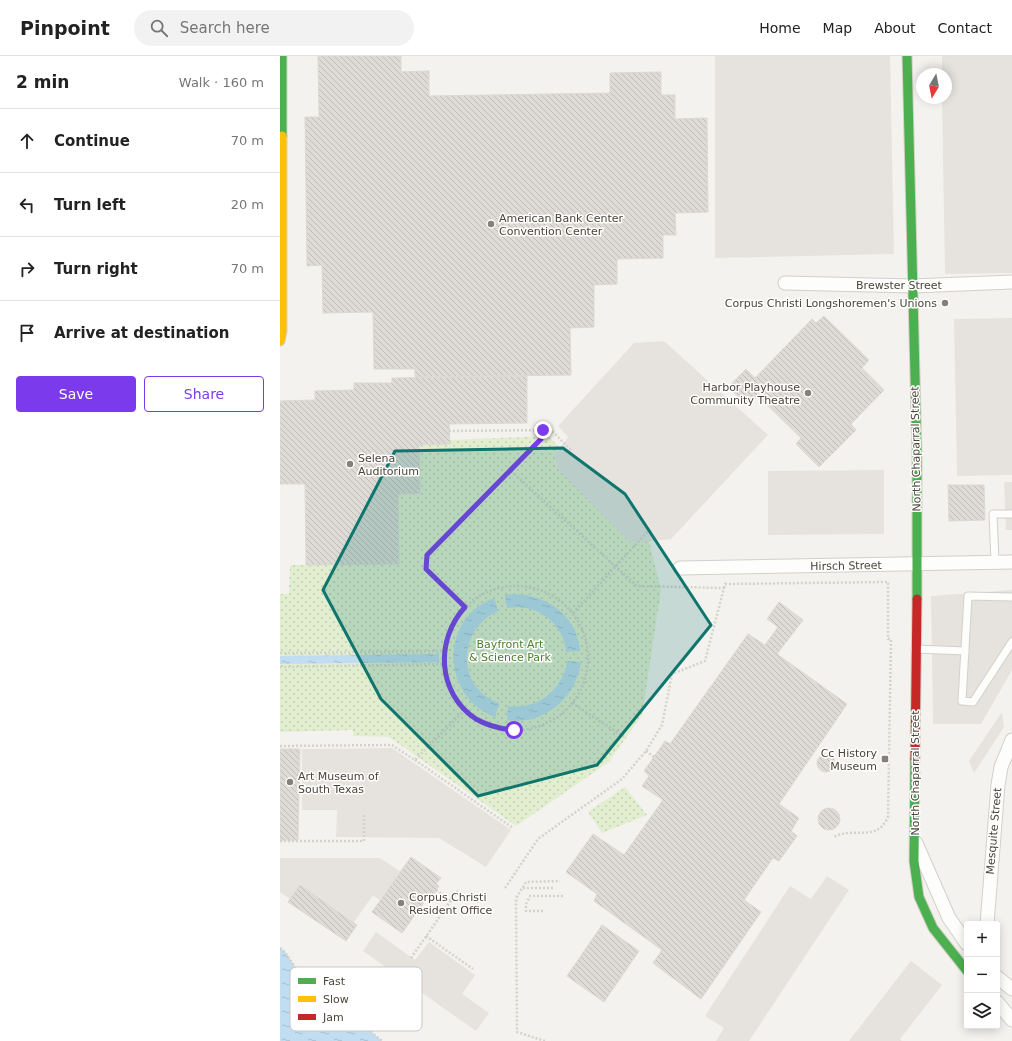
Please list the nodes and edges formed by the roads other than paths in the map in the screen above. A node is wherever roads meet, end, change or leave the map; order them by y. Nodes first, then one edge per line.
1 (282, 56) edge
2 (907, 56) edge
3 (1012, 282) edge
4 (785, 283) dead end
5 (913, 286) junction
6 (280, 341) edge
7 (1012, 514) edge
8 (995, 562) junction
9 (1012, 562) edge
10 (918, 565) junction
11 (680, 568) dead end
12 (1012, 597) edge
13 (1012, 642) edge
14 (915, 649) junction
15 (965, 652) junction
16 (1012, 740) edge
17 (915, 842) junction
18 (987, 921) edge
19 (964, 940) edge
20 (964, 967) edge
21 (1000, 979) edge
22 (1012, 989) edge
23 (1000, 1006) edge
24 (1012, 1020) edge

1 - 6 street
2 - 5 street, North Chaparral Street
3 - 5 street, Brewster Street
4 - 5 street, Brewster Street
5 - 10 street, North Chaparral Street
7 - 8 lane
8 - 9 street, Hirsch Street
8 - 10 street, Hirsch Street
10 - 11 street, Hirsch Street
10 - 14 street, North Chaparral Street
12 - 15 lane
13 - 15 lane
14 - 15 lane
14 - 17 street, North Chaparral Street
16 - 18 street, Mesquite Street
17 - 19 street, North Chaparral Street
17 - 20 street, North Chaparral Street
21 - 22 street
23 - 24 street

